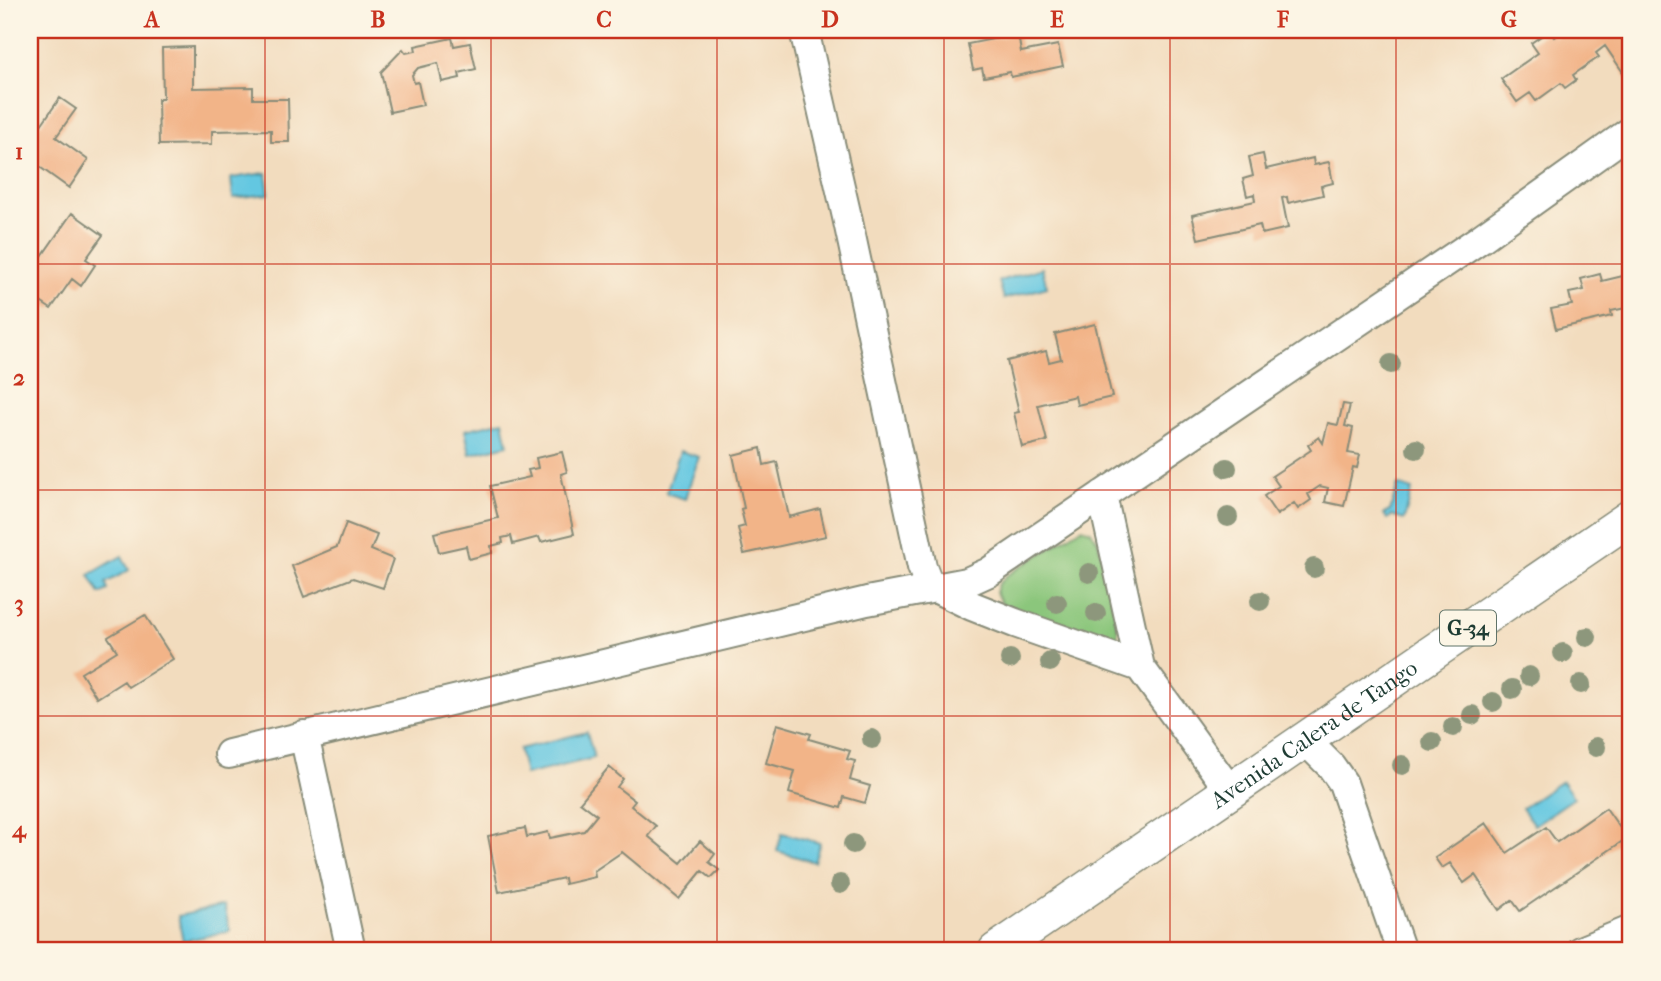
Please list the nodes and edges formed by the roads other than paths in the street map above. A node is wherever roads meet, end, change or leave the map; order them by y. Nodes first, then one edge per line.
1 (804, 30) edge
2 (1631, 131) edge
3 (1102, 495) junction
4 (1631, 517) edge
5 (932, 588) junction
6 (1140, 667) junction
7 (304, 735) junction
8 (1305, 740) junction
9 (229, 754) dead end
10 (1230, 791) junction
11 (1631, 930) edge
12 (351, 951) edge
13 (996, 951) edge
14 (1401, 951) edge
15 (1580, 951) edge

1 - 5 street
2 - 3 street
3 - 5 street
3 - 6 street
4 - 8 main road, Avenida Calera de Tango / G-34
5 - 6 street
5 - 7 street
6 - 10 street
7 - 9 street
7 - 12 street
8 - 10 main road, Avenida Calera de Tango / G-34
8 - 14 street
10 - 13 main road, Avenida Calera de Tango / G-34
11 - 15 street

